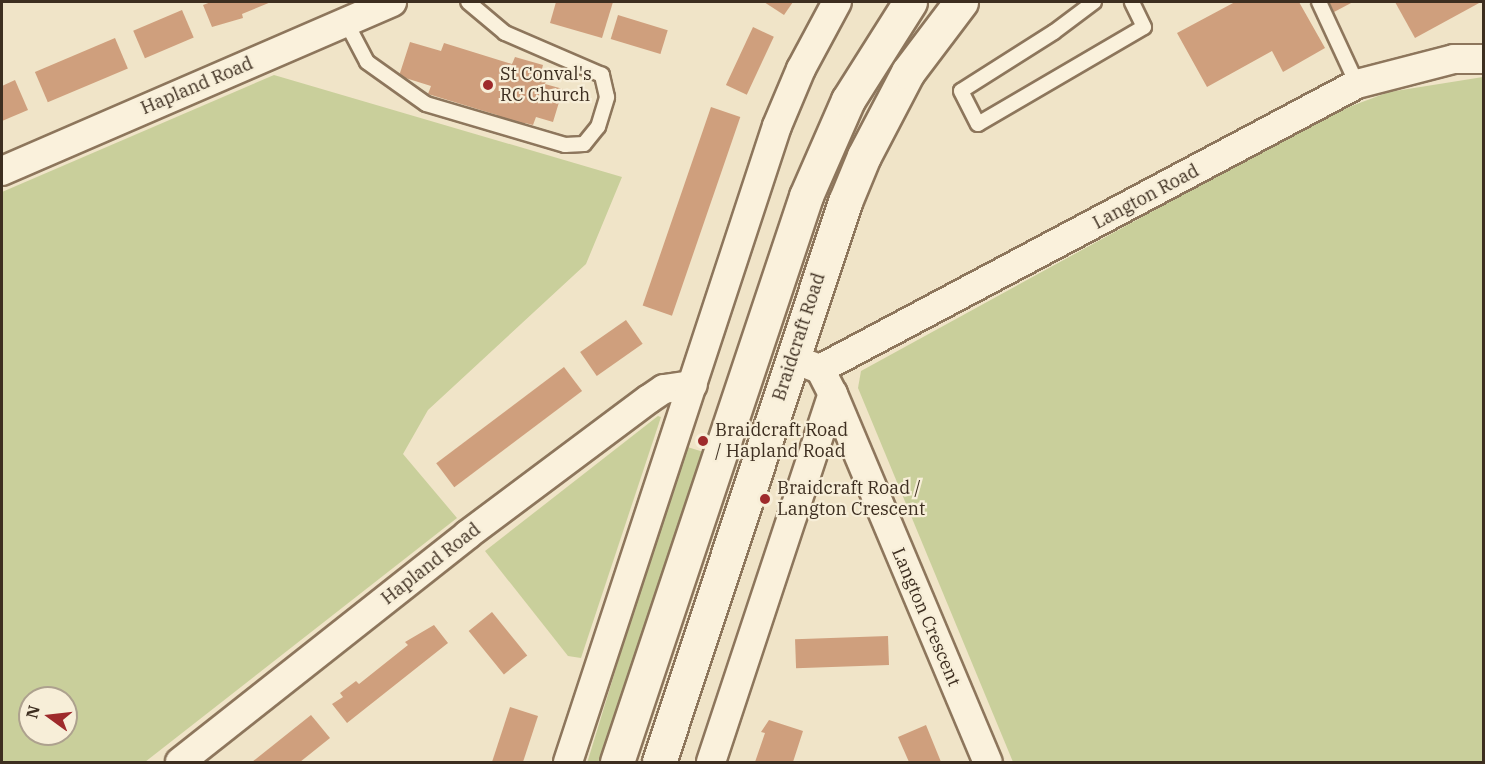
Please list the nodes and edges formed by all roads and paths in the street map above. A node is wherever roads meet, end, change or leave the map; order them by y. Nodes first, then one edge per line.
1 (392, 2) edge
2 (468, 2) edge
3 (837, 2) edge
4 (910, 2) edge
5 (961, 2) edge
6 (1094, 2) edge
7 (1319, 2) edge
8 (1136, 3) edge
9 (346, 22) junction
10 (1484, 59) edge
11 (1357, 84) junction
12 (2, 171) edge
13 (796, 225) junction
14 (833, 236) junction
15 (790, 357) junction
16 (820, 369) junction
17 (693, 385) junction
18 (833, 394) junction
19 (717, 461) junction
20 (756, 475) junction
21 (180, 762) edge
22 (568, 762) edge
23 (617, 762) edge
24 (659, 762) edge
25 (711, 762) edge
26 (988, 762) edge

1 - 9 street, Hapland Road
2 - 9 lane
3 - 17 street
4 - 13 street, Braidcraft Road
5 - 14 street, Braidcraft Road
6 - 8 lane
7 - 11 lane
9 - 12 street, Hapland Road
10 - 11 street, Langton Road
11 - 16 street, Langton Road
13 - 14 street
13 - 19 street, Braidcraft Road
14 - 15 street, Braidcraft Road
15 - 16 street
15 - 20 street, Braidcraft Road
16 - 18 street, Langton Crescent
17 - 21 street, Hapland Road
17 - 22 street
18 - 25 street
18 - 26 street, Langton Crescent
19 - 20 street
19 - 23 street, Braidcraft Road
20 - 24 street, Braidcraft Road

